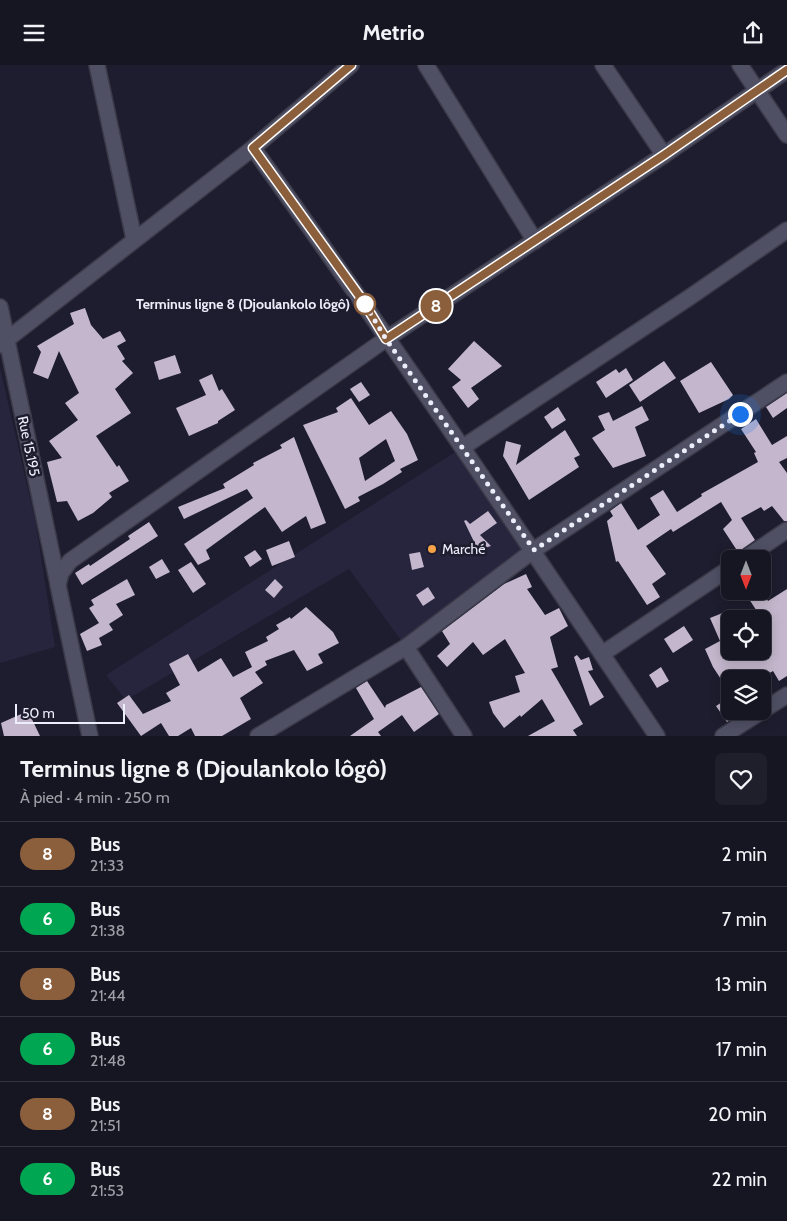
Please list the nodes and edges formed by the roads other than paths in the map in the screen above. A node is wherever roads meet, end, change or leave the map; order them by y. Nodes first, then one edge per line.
1 (97, 65) edge
2 (351, 65) edge
3 (426, 65) edge
4 (603, 65) edge
5 (740, 65) edge
6 (787, 70) edge
7 (756, 90) junction
8 (787, 135) edge
9 (253, 148) junction
10 (664, 155) junction
11 (787, 230) edge
12 (134, 239) junction
13 (535, 241) junction
14 (0, 307) edge
15 (386, 339) junction
16 (3, 343) edge
17 (787, 382) edge
18 (463, 447) junction
19 (787, 530) edge
20 (534, 550) junction
21 (757, 550) edge
22 (721, 574) edge
23 (58, 585) junction
24 (406, 647) junction
25 (602, 654) junction
26 (787, 695) edge
27 (771, 705) edge
28 (748, 720) edge
29 (90, 736) edge
30 (258, 736) edge
31 (464, 736) edge
32 (657, 736) edge
33 (723, 736) edge

1 - 12 street
2 - 9 street
3 - 13 street
4 - 10 street
5 - 7 street
6 - 7 street
7 - 8 street
7 - 10 street
9 - 12 street
9 - 15 street
10 - 13 street
11 - 18 street
12 - 16 street
13 - 15 street
14 - 16 street, Rue 15.195
15 - 18 street
15 - 23 street
16 - 23 street, Rue 15.195
17 - 20 street
18 - 20 street
19 - 21 street
20 - 24 street
20 - 25 street
22 - 25 street
23 - 29 street, Rue 15.195
24 - 30 street
24 - 31 street
25 - 32 street
26 - 27 street
28 - 33 street

